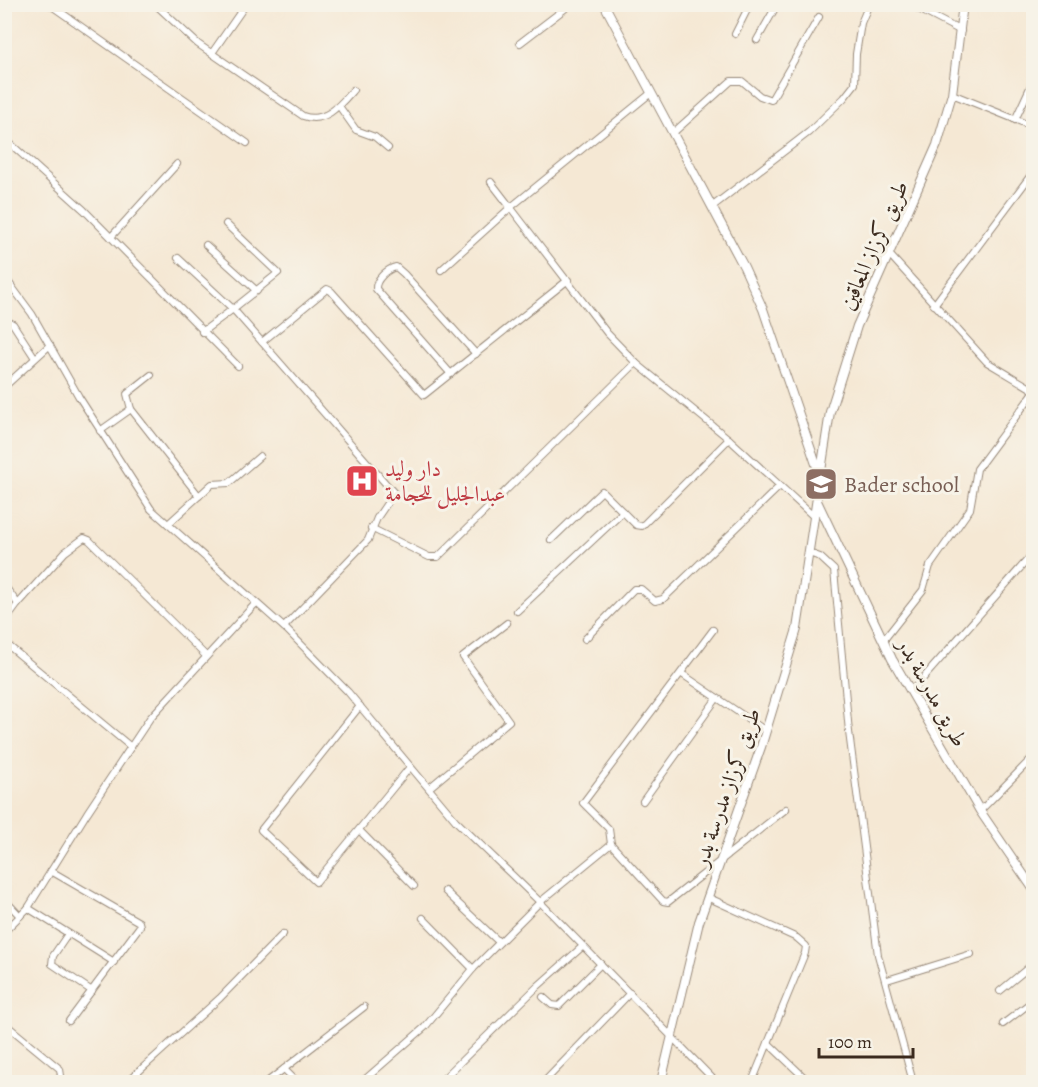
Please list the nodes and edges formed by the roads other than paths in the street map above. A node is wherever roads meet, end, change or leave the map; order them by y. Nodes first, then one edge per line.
1 (49, 4) edge
2 (155, 4) edge
3 (246, 4) edge
4 (572, 4) edge
5 (604, 4) edge
6 (750, 4) edge
7 (773, 4) edge
8 (869, 4) edge
9 (909, 4) edge
10 (963, 4) edge
11 (993, 4) edge
12 (1002, 4) edge
13 (819, 17) dead end
14 (961, 31) junction
15 (735, 34) dead end
16 (757, 40) dead end
17 (520, 43) dead end
18 (212, 53) junction
19 (1034, 79) edge
20 (353, 90) dead end
21 (651, 93) junction
22 (952, 94) junction
23 (339, 106) junction
24 (1015, 120) junction
25 (1034, 127) edge
26 (673, 133) junction
27 (4, 138) edge
28 (247, 143) dead end
29 (388, 148) dead end
30 (177, 164) dead end
31 (1034, 171) edge
32 (491, 182) dead end
33 (713, 206) junction
34 (511, 207) junction
35 (226, 224) dead end
36 (111, 237) junction
37 (206, 245) dead end
38 (889, 254) junction
39 (178, 258) dead end
40 (441, 270) dead end
41 (4, 276) edge
42 (568, 280) junction
43 (257, 291) junction
44 (934, 305) junction
45 (233, 309) junction
46 (4, 319) edge
47 (202, 332) junction
48 (262, 342) junction
49 (50, 345) junction
50 (476, 354) junction
51 (36, 358) junction
52 (636, 363) junction
53 (238, 366) dead end
54 (451, 374) junction
55 (151, 375) dead end
56 (4, 387) edge
57 (1034, 391) edge
58 (131, 410) junction
59 (100, 431) junction
60 (729, 439) junction
61 (260, 456) dead end
62 (820, 475) junction
63 (780, 486) junction
64 (199, 496) junction
65 (817, 501) junction
66 (623, 512) junction
67 (812, 515) junction
68 (168, 524) junction
69 (371, 528) junction
70 (551, 540) dead end
71 (809, 553) junction
72 (1030, 557) dead end
73 (4, 585) edge
74 (256, 603) junction
75 (18, 604) junction
76 (517, 611) dead end
77 (4, 623) edge
78 (507, 623) dead end
79 (284, 627) junction
80 (713, 630) dead end
81 (585, 639) dead end
82 (883, 641) junction
83 (4, 642) edge
84 (206, 656) junction
85 (682, 674) junction
86 (911, 692) junction
87 (717, 698) junction
88 (360, 706) junction
89 (766, 731) junction
90 (131, 747) junction
91 (1034, 756) edge
92 (410, 767) junction
93 (429, 788) junction
94 (643, 801) dead end
95 (786, 809) dead end
96 (980, 811) junction
97 (359, 830) junction
98 (611, 844) junction
99 (720, 860) junction
100 (51, 871) junction
101 (414, 886) dead end
102 (1034, 890) edge
103 (445, 891) dead end
104 (707, 897) junction
105 (4, 899) edge
106 (540, 902) junction
107 (28, 908) junction
108 (21, 916) junction
109 (423, 918) dead end
110 (4, 932) edge
111 (68, 933) junction
112 (283, 934) dead end
113 (499, 942) junction
114 (582, 947) junction
115 (971, 954) dead end
116 (114, 962) junction
117 (1034, 963) edge
118 (601, 964) junction
119 (473, 969) junction
120 (887, 980) junction
121 (92, 991) junction
122 (1000, 991) dead end
123 (630, 993) junction
124 (543, 997) dead end
125 (1034, 1000) edge
126 (364, 1007) dead end
127 (69, 1021) dead end
128 (5, 1024) edge
129 (1003, 1024) dead end
130 (670, 1036) junction
131 (768, 1043) junction
132 (284, 1069) junction
133 (56, 1083) edge
134 (127, 1083) edge
135 (267, 1083) edge
136 (297, 1083) edge
137 (362, 1083) edge
138 (440, 1083) edge
139 (544, 1083) edge
140 (661, 1083) edge
141 (716, 1083) edge
142 (752, 1083) edge
143 (809, 1083) edge
144 (913, 1083) edge

1 - 28 street
2 - 18 street
3 - 18 street
4 - 17 street
5 - 21 street
6 - 15 street
7 - 16 street
8 - 33 street
9 - 14 street
10 - 14 street, طريق كرزاز المعاقين
11 - 12 street
13 - 26 street
14 - 22 street, طريق كرزاز المعاقين
18 - 23 street
19 - 24 street
20 - 23 street
21 - 26 street
21 - 34 street
22 - 24 street
22 - 38 street, طريق كرزاز المعاقين
23 - 29 street
24 - 25 street
26 - 33 street
27 - 36 street
30 - 36 street
31 - 44 street
32 - 34 street
33 - 62 street
34 - 40 street
34 - 42 street
35 - 43 street
36 - 47 street
37 - 43 street
38 - 44 street
38 - 62 street, طريق كرزاز المعاقين
39 - 45 street
41 - 49 street
42 - 50 street
42 - 52 street
43 - 45 street
44 - 57 street
45 - 47 street
45 - 48 street
46 - 51 street
47 - 53 street
48 - 54 street
48 - 69 street
49 - 51 street
49 - 59 street
50 - 54 street
50 - 54 street
51 - 56 street
52 - 60 street
52 - 69 street
55 - 58 street
57 - 82 street
58 - 59 street
58 - 64 street
59 - 68 street
60 - 63 street
60 - 66 street
61 - 64 street
62 - 65 street, طريق كرزاز المعاقين
63 - 67 street
63 - 81 street
64 - 68 street
65 - 67 street, طريق كرزاز مدرسة بدر
65 - 82 street, طريق مدرسة بدر
66 - 70 street
66 - 76 street
67 - 71 street, طريق كرزاز مدرسة بدر
68 - 74 street
69 - 79 street
71 - 89 street, طريق كرزاز مدرسة بدر
71 - 120 street
72 - 86 street
73 - 75 street
74 - 79 street
74 - 84 street
75 - 77 street
75 - 84 street
78 - 93 street
79 - 88 street
80 - 85 street
82 - 86 street, طريق مدرسة بدر
83 - 90 street
84 - 90 street
85 - 87 street
85 - 98 street
86 - 96 street, طريق مدرسة بدر
87 - 89 street
87 - 94 street
88 - 92 street
88 - 97 street
89 - 99 street, طريق كرزاز مدرسة بدر
90 - 100 street
91 - 96 street
92 - 93 street
92 - 97 street
93 - 106 street
95 - 99 street
96 - 102 street, طريق مدرسة بدر
97 - 101 street
98 - 99 street
98 - 106 street
99 - 104 street, طريق كرزاز مدرسة بدر
100 - 107 street
100 - 116 street
103 - 113 street
104 - 130 street, طريق كرزاز مدرسة بدر
104 - 131 street
105 - 108 street
106 - 113 street
106 - 114 street
107 - 108 street
107 - 111 street
108 - 110 street
109 - 119 street
111 - 116 street
111 - 121 street
112 - 134 street
113 - 119 street
114 - 118 street
114 - 138 street
115 - 120 street
116 - 121 street
117 - 122 street
118 - 123 street
118 - 124 street
119 - 137 street
120 - 144 street
121 - 127 street
123 - 130 street
123 - 139 street
125 - 129 street
126 - 132 street
128 - 133 street
130 - 140 street, طريق كرزاز مدرسة بدر
130 - 141 street
131 - 142 street
131 - 143 street
132 - 135 street
132 - 136 street

